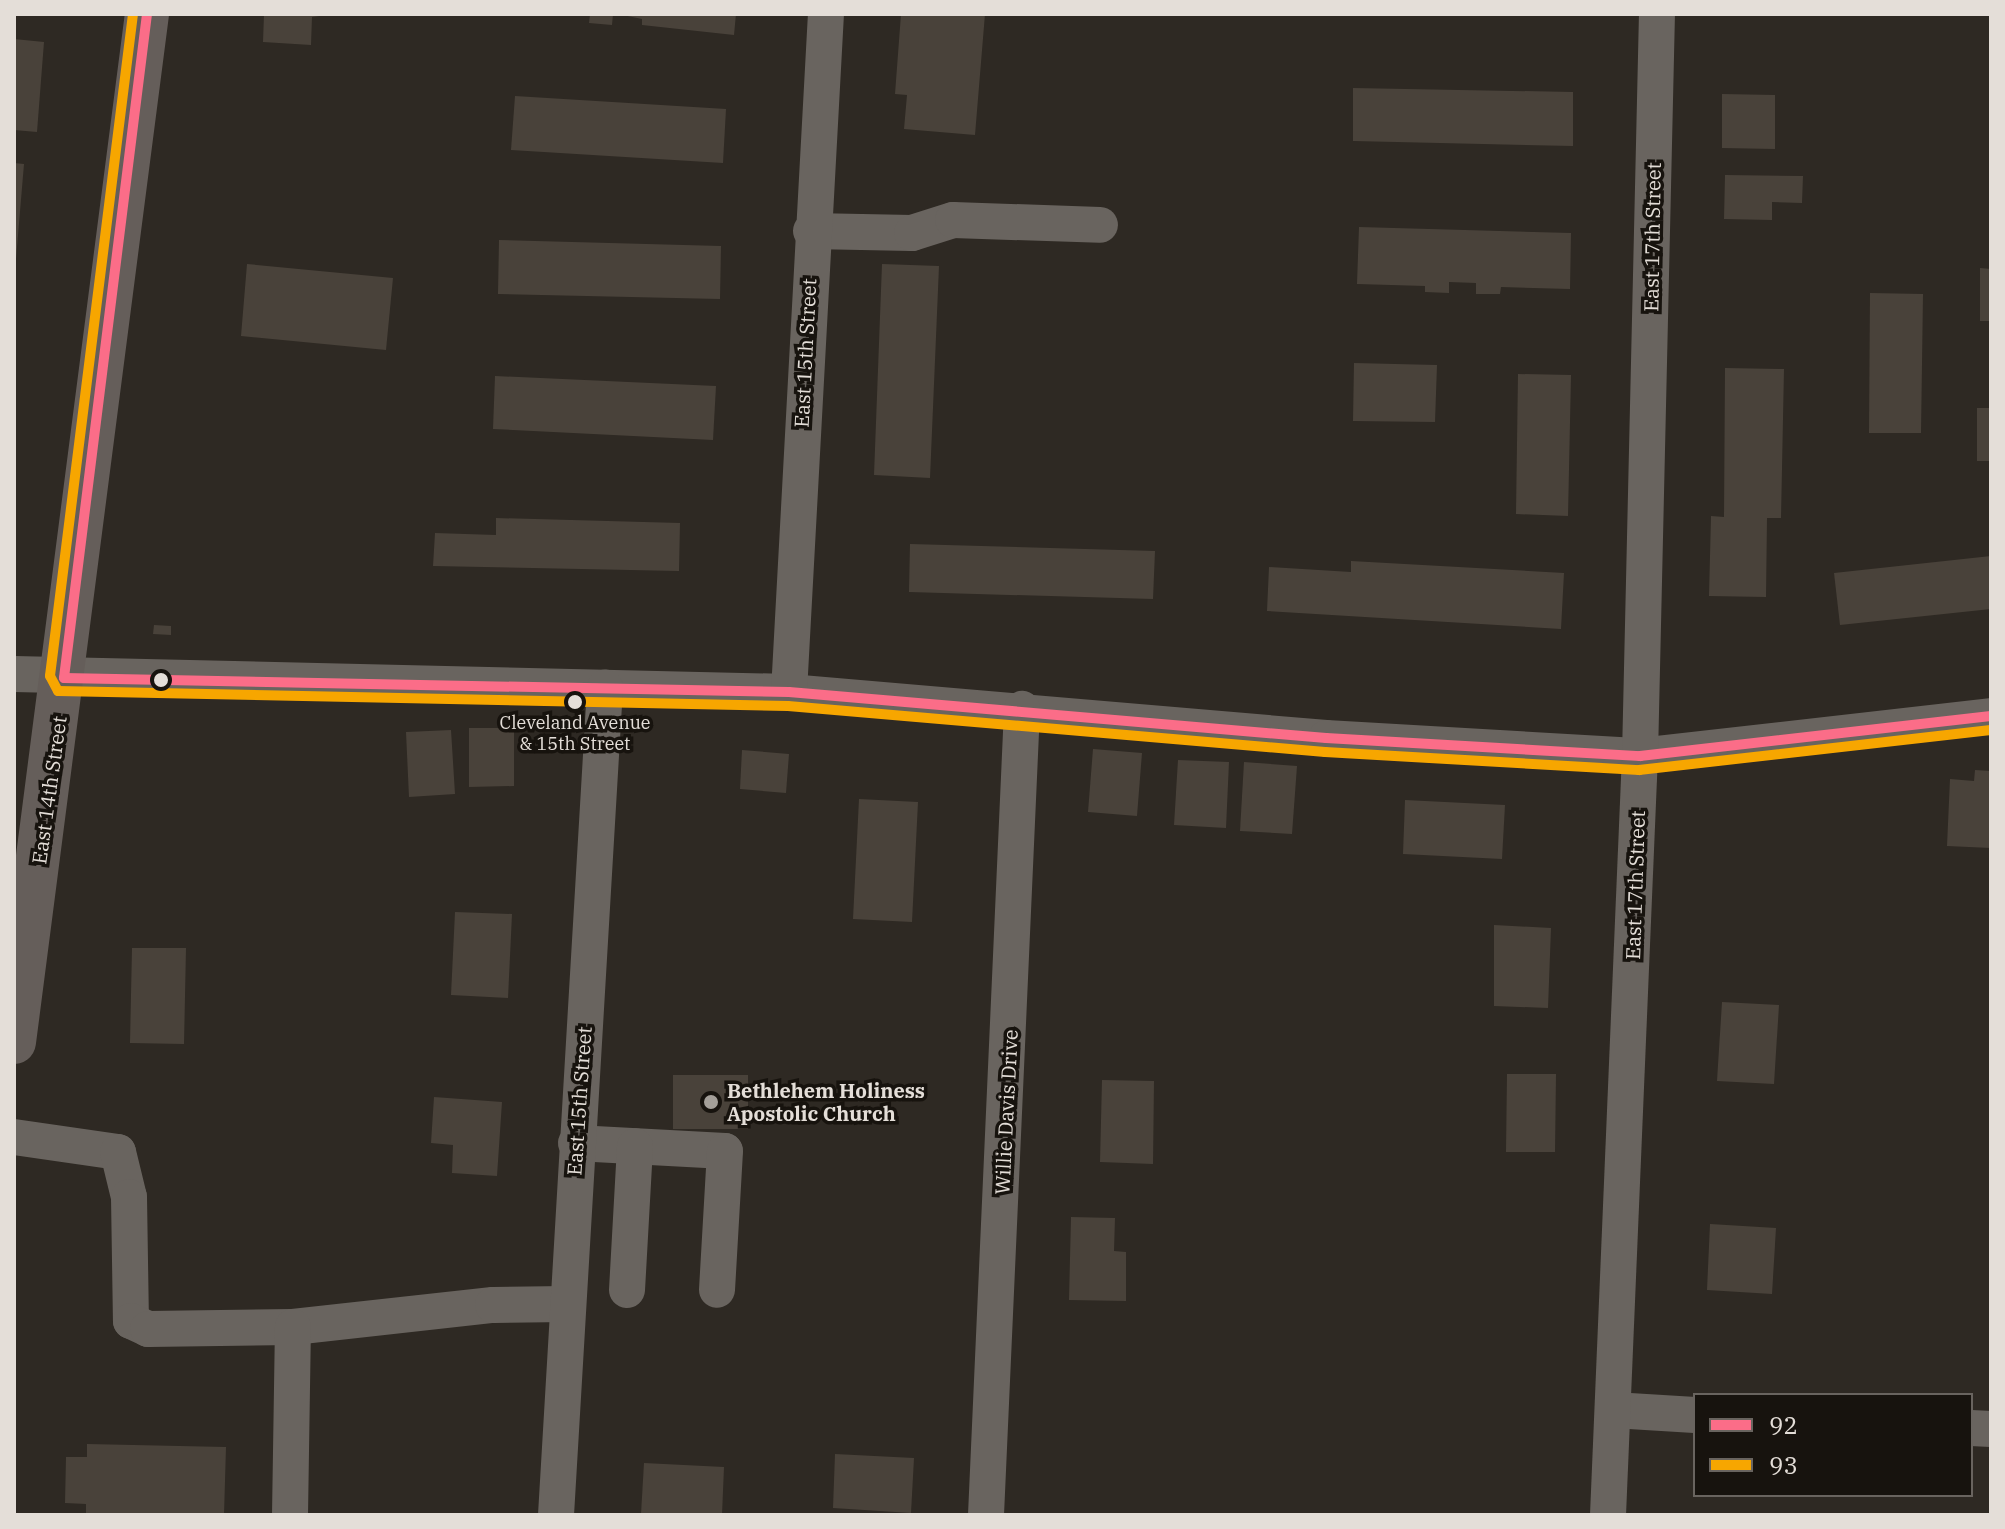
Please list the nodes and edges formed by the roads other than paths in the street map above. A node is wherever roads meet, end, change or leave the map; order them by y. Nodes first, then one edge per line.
1 (147, 14) edge
2 (826, 14) edge
3 (1657, 14) edge
4 (1100, 225) dead end
5 (811, 231) junction
6 (14, 674) edge
7 (64, 678) junction
8 (605, 687) junction
9 (789, 692) junction
10 (1022, 709) junction
11 (1991, 716) edge
12 (1640, 756) junction
13 (14, 1042) edge
14 (14, 1137) edge
15 (576, 1143) junction
16 (635, 1146) junction
17 (627, 1290) dead end
18 (717, 1290) dead end
19 (566, 1304) junction
20 (293, 1327) junction
21 (1613, 1410) junction
22 (1693, 1415) edge
23 (290, 1515) edge
24 (556, 1515) edge
25 (986, 1515) edge
26 (1608, 1515) edge

1 - 7 main road, East 14th Street
2 - 5 street, East 15th Street
3 - 12 street, East 17th Street
4 - 5 street
5 - 9 street, East 15th Street
6 - 7 street
7 - 8 street
7 - 13 main road, East 14th Street
8 - 9 street
8 - 15 street, East 15th Street
9 - 10 street
10 - 12 street
10 - 25 street, Willie Davis Drive
11 - 12 street
12 - 21 street, East 17th Street
14 - 20 street
15 - 16 street
15 - 19 street, East 15th Street
16 - 17 street
16 - 18 street
19 - 20 street
19 - 24 street, East 15th Street
20 - 23 street
21 - 22 street
21 - 26 street, East 17th Street

